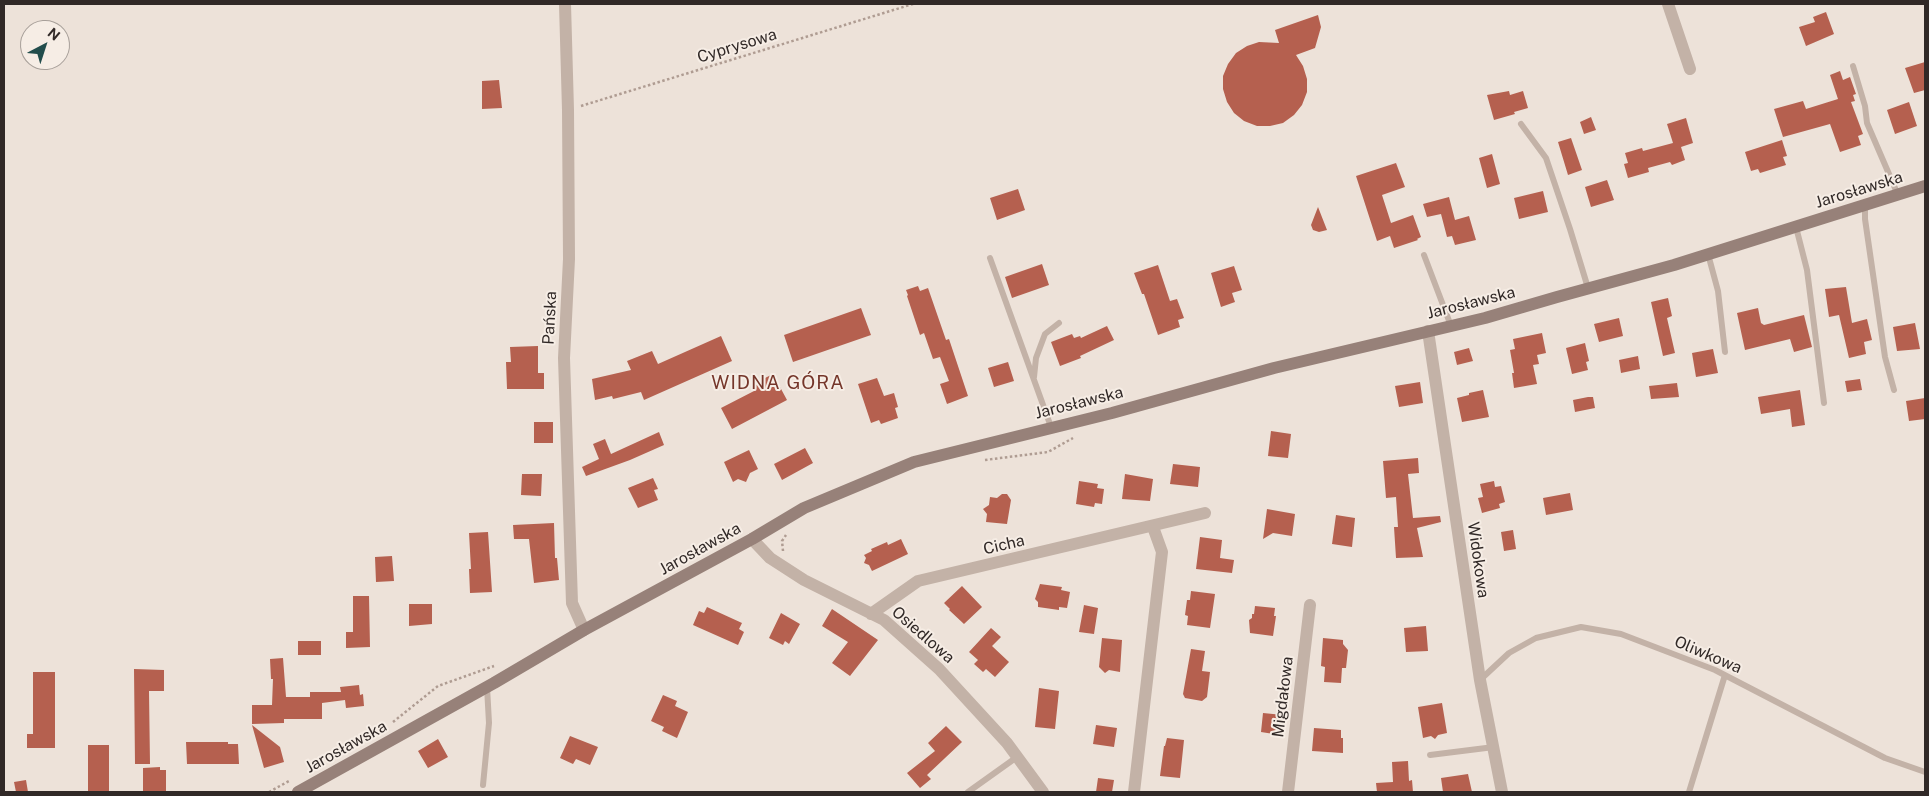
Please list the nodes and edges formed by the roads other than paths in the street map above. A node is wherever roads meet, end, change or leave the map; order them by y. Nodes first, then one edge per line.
1 (565, 4) edge
2 (1668, 4) edge
3 (1853, 66) dead end
4 (1690, 69) dead end
5 (1522, 124) dead end
6 (1925, 186) edge
7 (1898, 195) junction
8 (1865, 206) junction
9 (1796, 227) junction
10 (1708, 254) junction
11 (1424, 255) dead end
12 (990, 258) dead end
13 (1588, 288) junction
14 (1059, 323) dead end
15 (1451, 326) junction
16 (1428, 331) junction
17 (1725, 352) dead end
18 (1034, 381) junction
19 (1894, 390) dead end
20 (1824, 403) dead end
21 (1050, 427) junction
22 (1205, 513) dead end
23 (1153, 527) junction
24 (752, 539) junction
25 (1310, 605) dead end
26 (871, 614) junction
27 (584, 630) junction
28 (1725, 675) junction
29 (1480, 680) junction
30 (487, 687) junction
31 (1494, 747) junction
32 (1430, 755) dead end
33 (1017, 756) junction
34 (1925, 772) edge
35 (483, 785) dead end
36 (298, 792) edge
37 (968, 792) edge
38 (1043, 792) edge
39 (1134, 792) edge
40 (1288, 792) edge
41 (1502, 792) edge
42 (1689, 792) edge

1 - 27 street, Pańska
2 - 4 street
3 - 7 lane
5 - 13 lane
6 - 7 main road, Jarosławska
7 - 8 main road, Jarosławska
8 - 9 main road, Jarosławska
8 - 19 lane
9 - 10 main road, Jarosławska
9 - 20 lane
10 - 13 main road, Jarosławska
10 - 17 lane
11 - 15 lane
12 - 18 lane
13 - 15 main road, Jarosławska
14 - 18 lane
15 - 16 main road, Jarosławska
16 - 21 main road, Jarosławska
16 - 29 street, Widokowa
18 - 21 lane
21 - 24 main road, Jarosławska
22 - 23 street, Cicha
23 - 26 street, Cicha
23 - 39 street
24 - 26 street, Osiedlowa
24 - 27 main road, Jarosławska
25 - 40 street, Migdałowa
26 - 33 street, Osiedlowa
27 - 30 main road, Jarosławska
28 - 29 lane, Oliwkowa
28 - 34 lane, Oliwkowa
28 - 42 lane
29 - 31 street, Widokowa
30 - 35 lane
30 - 36 main road, Jarosławska
31 - 32 lane
31 - 41 street, Widokowa
33 - 37 lane
33 - 38 street, Osiedlowa

